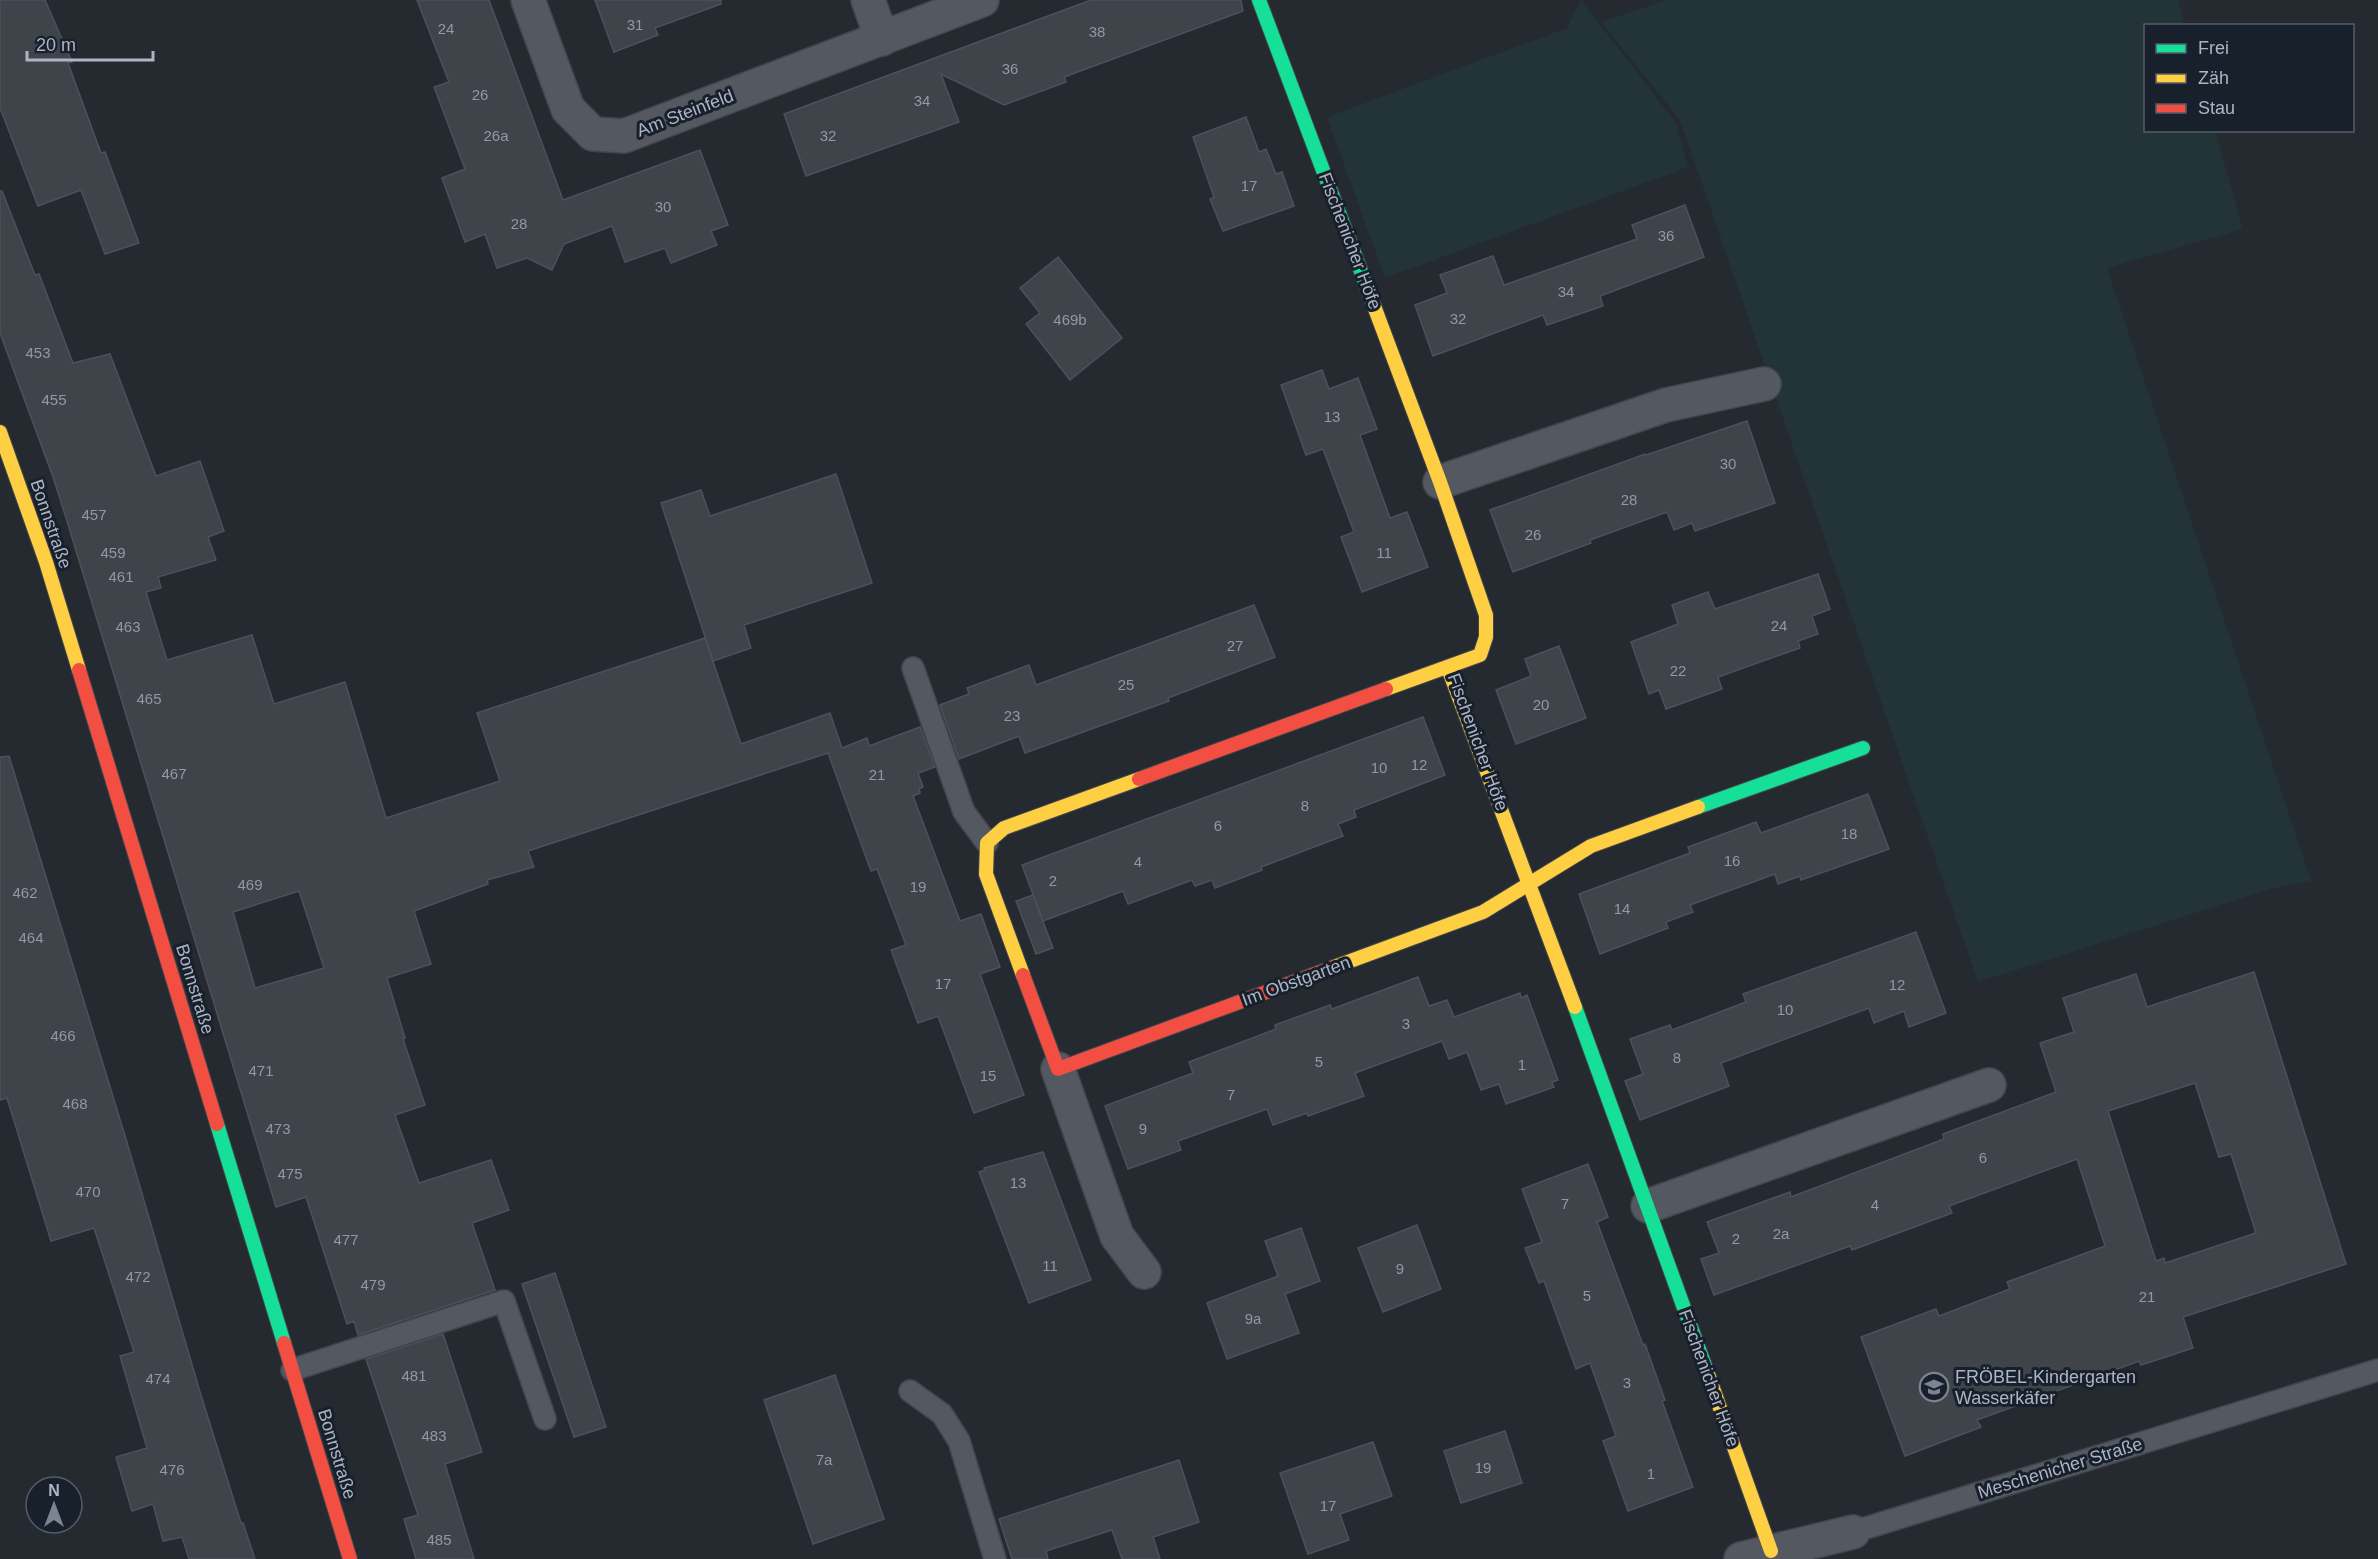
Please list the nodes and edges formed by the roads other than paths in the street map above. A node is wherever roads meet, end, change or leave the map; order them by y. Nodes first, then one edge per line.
1 (528, 0) edge
2 (868, 0) edge
3 (982, 0) edge
4 (1259, 0) edge
5 (882, 39) junction
6 (1764, 384) dead end
7 (0, 432) edge
8 (1440, 482) junction
9 (913, 668) dead end
10 (1448, 668) junction
11 (1863, 748) dead end
12 (987, 843) junction
13 (1530, 883) junction
14 (1058, 1069) junction
15 (1989, 1085) dead end
16 (1648, 1206) junction
17 (1144, 1272) dead end
18 (292, 1370) junction
19 (2378, 1370) edge
20 (910, 1391) dead end
21 (545, 1419) dead end
22 (1853, 1532) joint
23 (1756, 1555) edge
24 (350, 1559) edge
25 (995, 1559) edge

1 - 5 street, Am Steinfeld
2 - 5 street
3 - 5 street, Am Steinfeld
4 - 8 street, Fischenicher Höfe
6 - 8 street
7 - 18 street, Bonnstraße
8 - 10 street, Fischenicher Höfe
9 - 12 lane
10 - 12 street
10 - 13 street, Fischenicher Höfe
11 - 13 street
12 - 14 street
13 - 14 street, Im Obstgarten
13 - 16 street, Fischenicher Höfe
14 - 17 street
15 - 16 street
16 - 23 street, Fischenicher Höfe
18 - 21 lane
18 - 24 street, Bonnstraße
19 - 22 lane, Meschenicher Straße
20 - 25 lane
22 - 23 street, Meschenicher Straße

